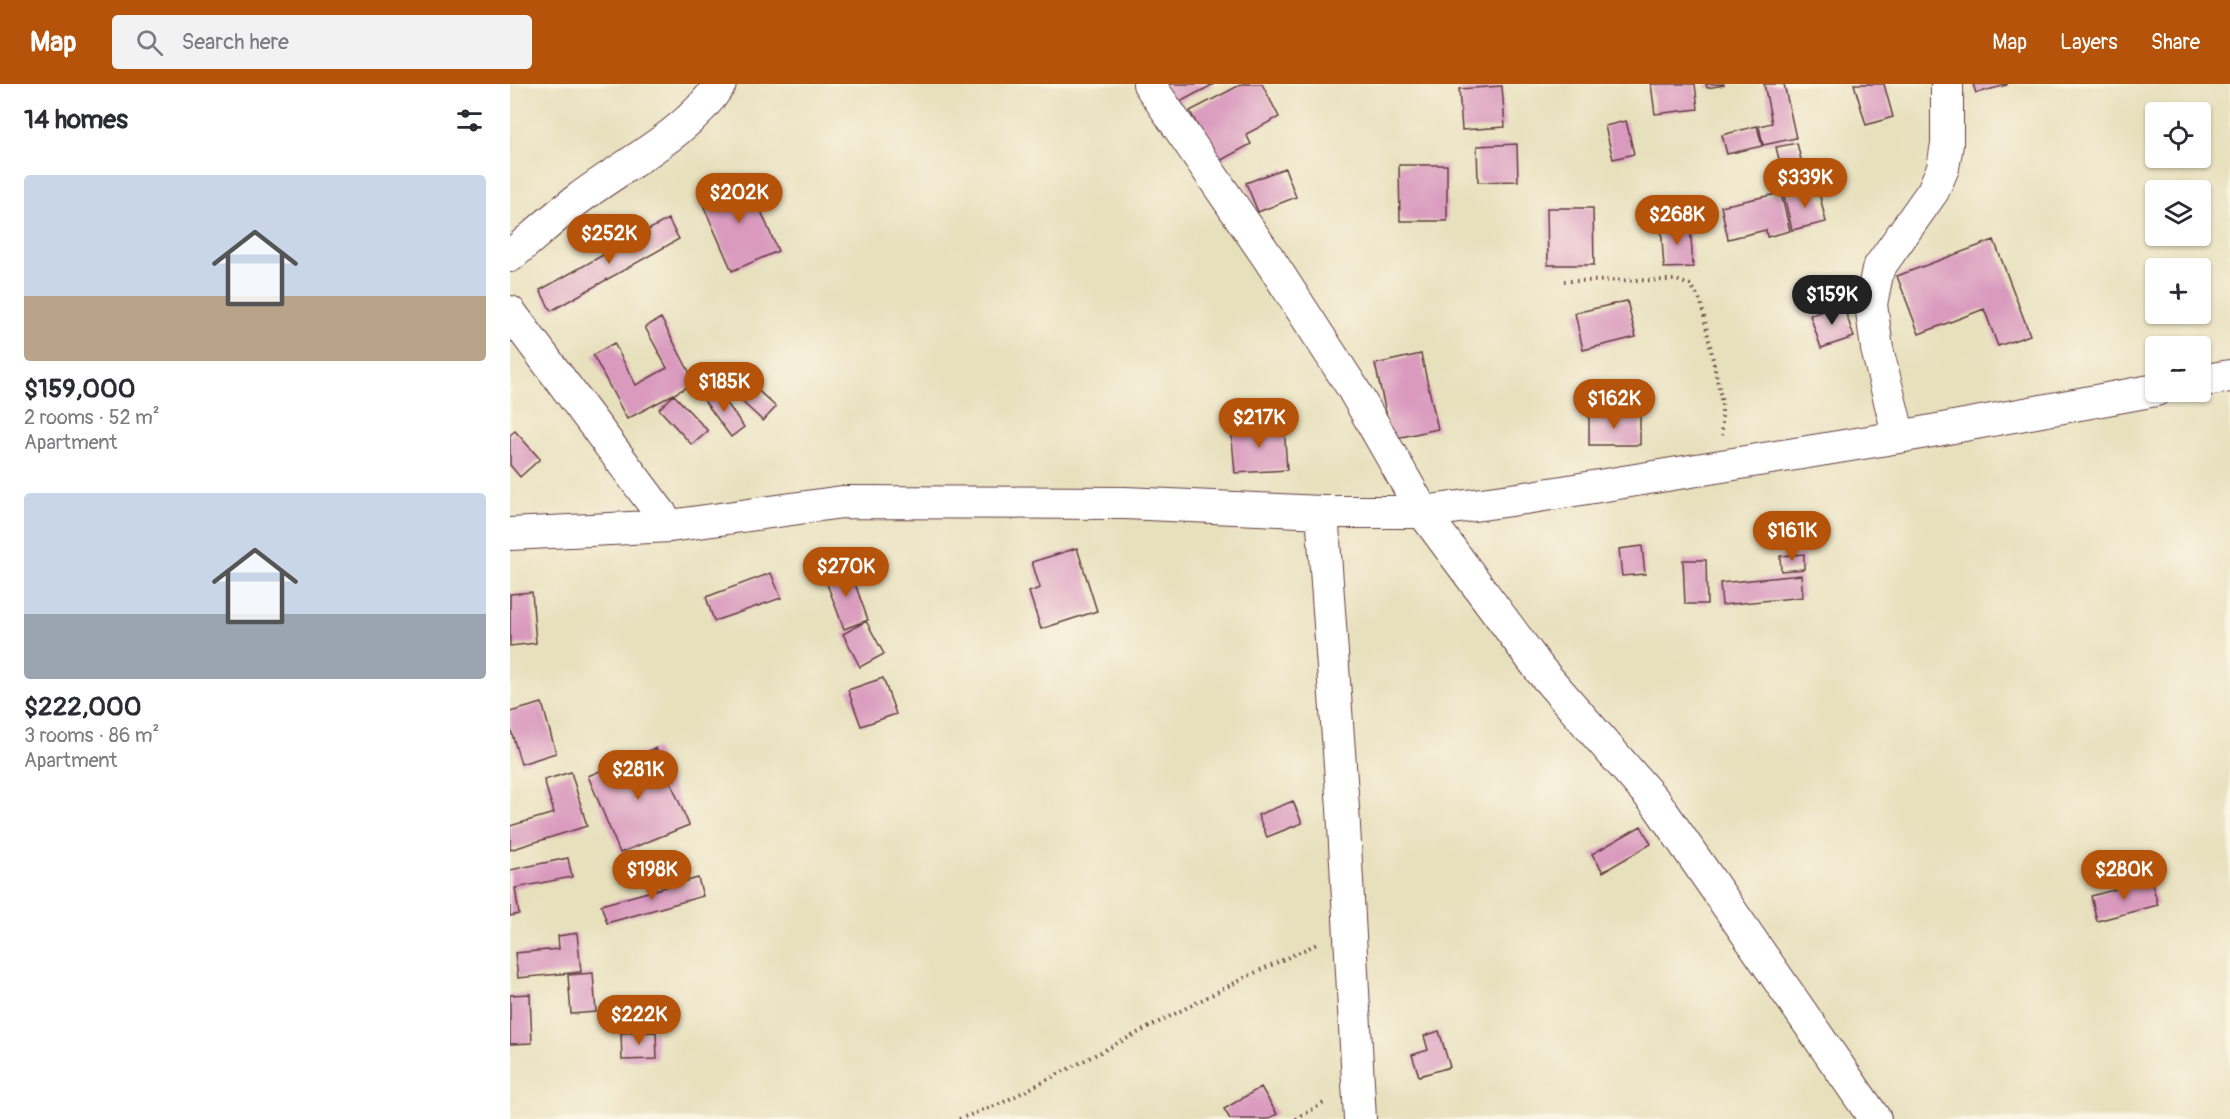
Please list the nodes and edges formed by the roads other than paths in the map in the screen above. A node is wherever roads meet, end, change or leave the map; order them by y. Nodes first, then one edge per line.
1 (720, 84) edge
2 (1149, 84) edge
3 (1947, 84) edge
4 (510, 256) edge
5 (510, 312) edge
6 (2230, 376) edge
7 (2211, 379) edge
8 (2145, 392) edge
9 (1899, 437) junction
10 (1322, 512) junction
11 (1423, 512) junction
12 (670, 526) junction
13 (510, 534) edge
14 (1360, 1119) edge
15 (1875, 1119) edge

1 - 4 street
2 - 11 street
3 - 9 street
5 - 12 street
6 - 7 street
8 - 9 street
9 - 11 street
10 - 11 street
10 - 12 street
10 - 14 street
11 - 15 street
12 - 13 street

